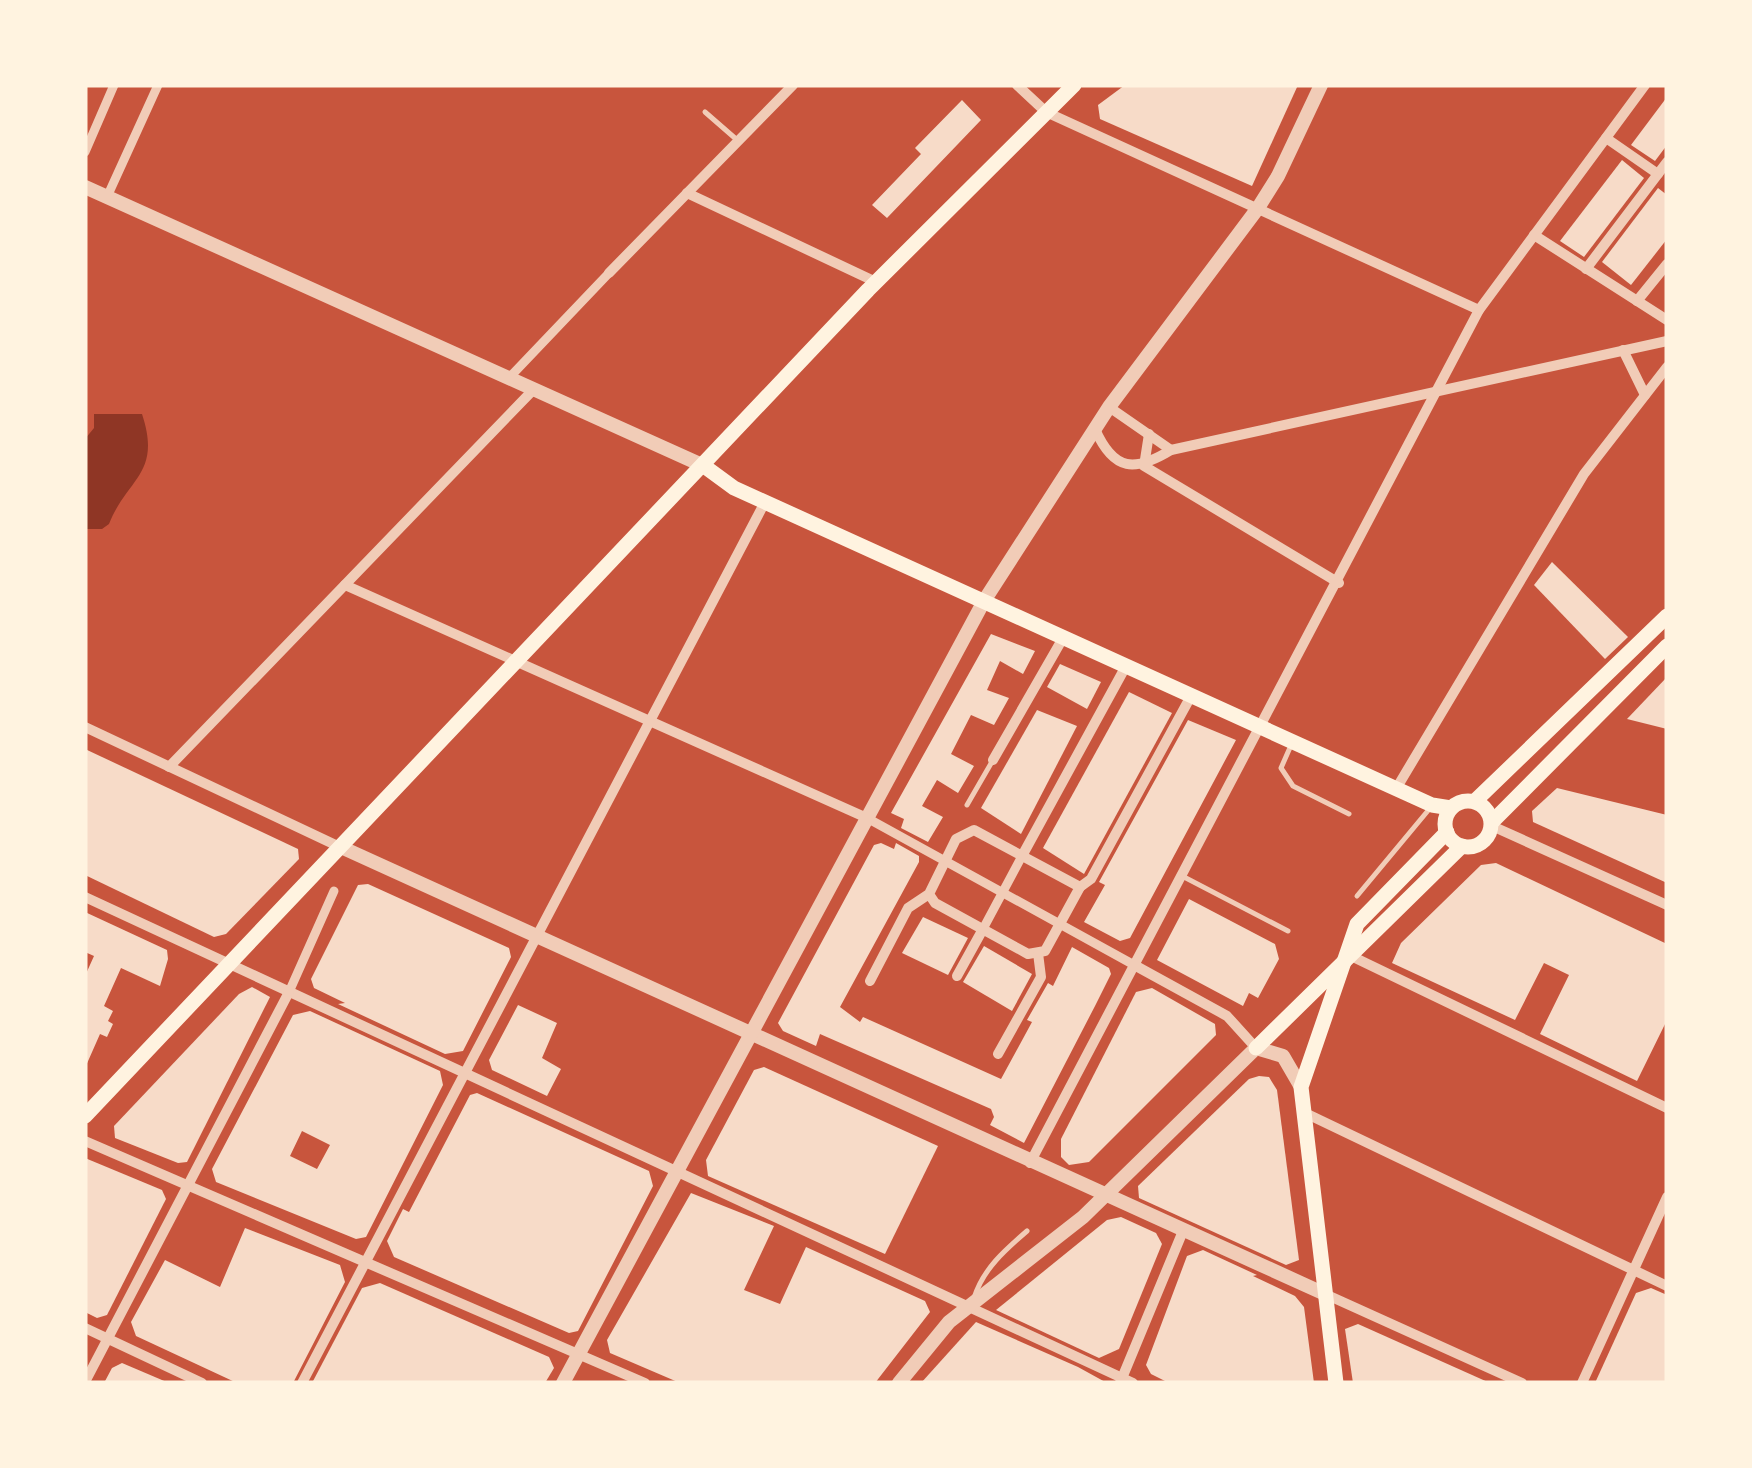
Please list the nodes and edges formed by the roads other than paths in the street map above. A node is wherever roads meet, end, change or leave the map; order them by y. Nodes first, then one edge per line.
1 (114, 85) edge
2 (158, 85) edge
3 (793, 85) edge
4 (1017, 85) edge
5 (1074, 85) edge
6 (1322, 85) edge
7 (1645, 85) edge
8 (705, 112) dead end
9 (1046, 112) junction
10 (1606, 138) junction
11 (738, 141) junction
12 (85, 152) edge
13 (1663, 170) edge
14 (85, 187) edge
15 (688, 193) junction
16 (107, 197) junction
17 (1258, 208) junction
18 (1534, 236) junction
19 (1667, 264) edge
20 (1586, 269) junction
21 (609, 273) joint
22 (876, 282) junction
23 (1637, 301) junction
24 (1479, 310) junction
25 (1667, 320) edge
26 (1667, 341) edge
27 (1623, 350) junction
28 (1667, 367) edge
29 (509, 378) junction
30 (534, 389) junction
31 (1440, 391) junction
32 (1645, 395) junction
33 (1109, 407) junction
34 (1095, 429) junction
35 (1149, 434) junction
36 (1171, 450) junction
37 (704, 466) junction
38 (1144, 466) junction
39 (765, 502) junction
40 (1339, 583) junction
41 (345, 585) junction
42 (984, 602) junction
43 (1667, 616) edge
44 (1064, 638) junction
45 (1667, 646) edge
46 (519, 663) junction
47 (1126, 666) junction
48 (1191, 696) junction
49 (651, 722) junction
50 (85, 727) edge
51 (1261, 727) junction
52 (1292, 742) junction
53 (992, 760) joint
54 (169, 766) junction
55 (1396, 788) junction
56 (1475, 801) junction
57 (967, 805) dead end
58 (1432, 805) junction
59 (1349, 814) dead end
60 (867, 818) junction
61 (1448, 821) junction
62 (1492, 824) junction
63 (1462, 846) junction
64 (342, 848) junction
65 (1022, 856) junction
66 (944, 861) junction
67 (1184, 876) junction
68 (1080, 887) junction
69 (334, 890) dead end
70 (1002, 893) junction
71 (929, 894) junction
72 (1357, 896) dead end
73 (85, 897) edge
74 (1667, 906) edge
75 (1060, 924) junction
76 (983, 929) junction
77 (1288, 931) dead end
78 (537, 938) junction
79 (1038, 954) junction
80 (1349, 955) junction
81 (232, 964) junction
82 (1136, 966) junction
83 (957, 976) dead end
84 (870, 980) dead end
85 (289, 992) junction
86 (750, 1035) junction
87 (1256, 1048) junction
88 (998, 1054) dead end
89 (466, 1072) junction
90 (1301, 1086) junction
91 (1667, 1108) edge
92 (1302, 1112) junction
93 (85, 1116) edge
94 (85, 1141) edge
95 (1030, 1163) junction
96 (679, 1169) junction
97 (188, 1185) junction
98 (1103, 1196) junction
99 (1667, 1196) edge
100 (1027, 1231) dead end
101 (1183, 1231) junction
102 (366, 1262) junction
103 (1633, 1270) junction
104 (1667, 1286) edge
105 (1325, 1294) junction
106 (971, 1308) junction
107 (85, 1328) edge
108 (108, 1339) junction
109 (579, 1355) junction
110 (1125, 1381) edge
111 (85, 1382) edge
112 (202, 1383) edge
113 (302, 1383) edge
114 (562, 1383) edge
115 (645, 1383) edge
116 (899, 1383) edge
117 (1336, 1383) edge
118 (1522, 1383) edge
119 (1582, 1383) edge

1 - 12 street
2 - 16 street
3 - 11 street
4 - 9 street
5 - 9 main road
6 - 17 street
7 - 10 street
8 - 11 lane
9 - 17 street
9 - 22 main road
10 - 13 street
10 - 18 street
11 - 15 street
13 - 20 street
14 - 16 street
15 - 21 street
15 - 22 street
16 - 29 street
17 - 24 street
17 - 33 street
18 - 20 street
18 - 24 street
19 - 23 street
20 - 23 street
21 - 29 street
22 - 37 main road
23 - 25 street
24 - 31 street
26 - 27 street
27 - 31 street
27 - 32 street
28 - 32 street
29 - 30 street
30 - 37 street
30 - 41 street
31 - 36 street
31 - 40 street
32 - 55 street
33 - 34 street
33 - 35 street
34 - 38 street
34 - 42 street
35 - 36 street
35 - 38 street
36 - 38 street
37 - 39 main road
37 - 46 main road
38 - 40 street
39 - 42 main road
39 - 49 street
40 - 51 street
41 - 46 street
41 - 54 street
42 - 44 main road
42 - 60 street
43 - 56 main road
44 - 47 main road
44 - 53 street
45 - 62 main road
46 - 49 street
46 - 64 main road
47 - 48 main road
47 - 65 street
48 - 51 main road
48 - 68 street
49 - 60 street
49 - 78 street
50 - 54 street
51 - 52 main road
51 - 67 street
52 - 55 main road
52 - 59 lane
53 - 57 lane
54 - 64 street
55 - 58 main road
56 - 61 main road
56 - 62 main road
58 - 61 main road
58 - 72 lane
60 - 66 street
60 - 86 street
61 - 63 main road
61 - 80 main road
62 - 63 main road
62 - 74 street
63 - 80 main road
64 - 78 street
64 - 81 main road
65 - 66 street
65 - 68 street
65 - 70 street
66 - 70 street
66 - 71 street
67 - 77 lane
67 - 82 street
68 - 75 street
69 - 85 street
70 - 75 street
70 - 76 street
71 - 76 street
71 - 84 street
73 - 81 street
75 - 79 street
75 - 82 street
76 - 79 street
76 - 83 street
78 - 86 street
78 - 89 street
79 - 88 street
80 - 87 main road
80 - 90 main road
80 - 91 street
81 - 85 street
81 - 93 main road
82 - 87 street
82 - 95 street
85 - 89 street
85 - 97 street
86 - 95 street
86 - 96 street
87 - 90 street
87 - 98 street
89 - 96 street
89 - 102 street
90 - 92 main road
92 - 103 street
92 - 105 main road
94 - 97 street
95 - 98 street
96 - 106 street
96 - 109 street
97 - 102 street
97 - 108 street
98 - 101 street
98 - 106 street
99 - 103 street
100 - 106 lane
101 - 105 street
101 - 110 street
102 - 109 street
102 - 113 street
103 - 104 street
103 - 119 street
105 - 117 main road
105 - 118 street
106 - 110 street
106 - 116 street
107 - 108 street
108 - 111 street
108 - 112 street
109 - 114 street
109 - 115 street

